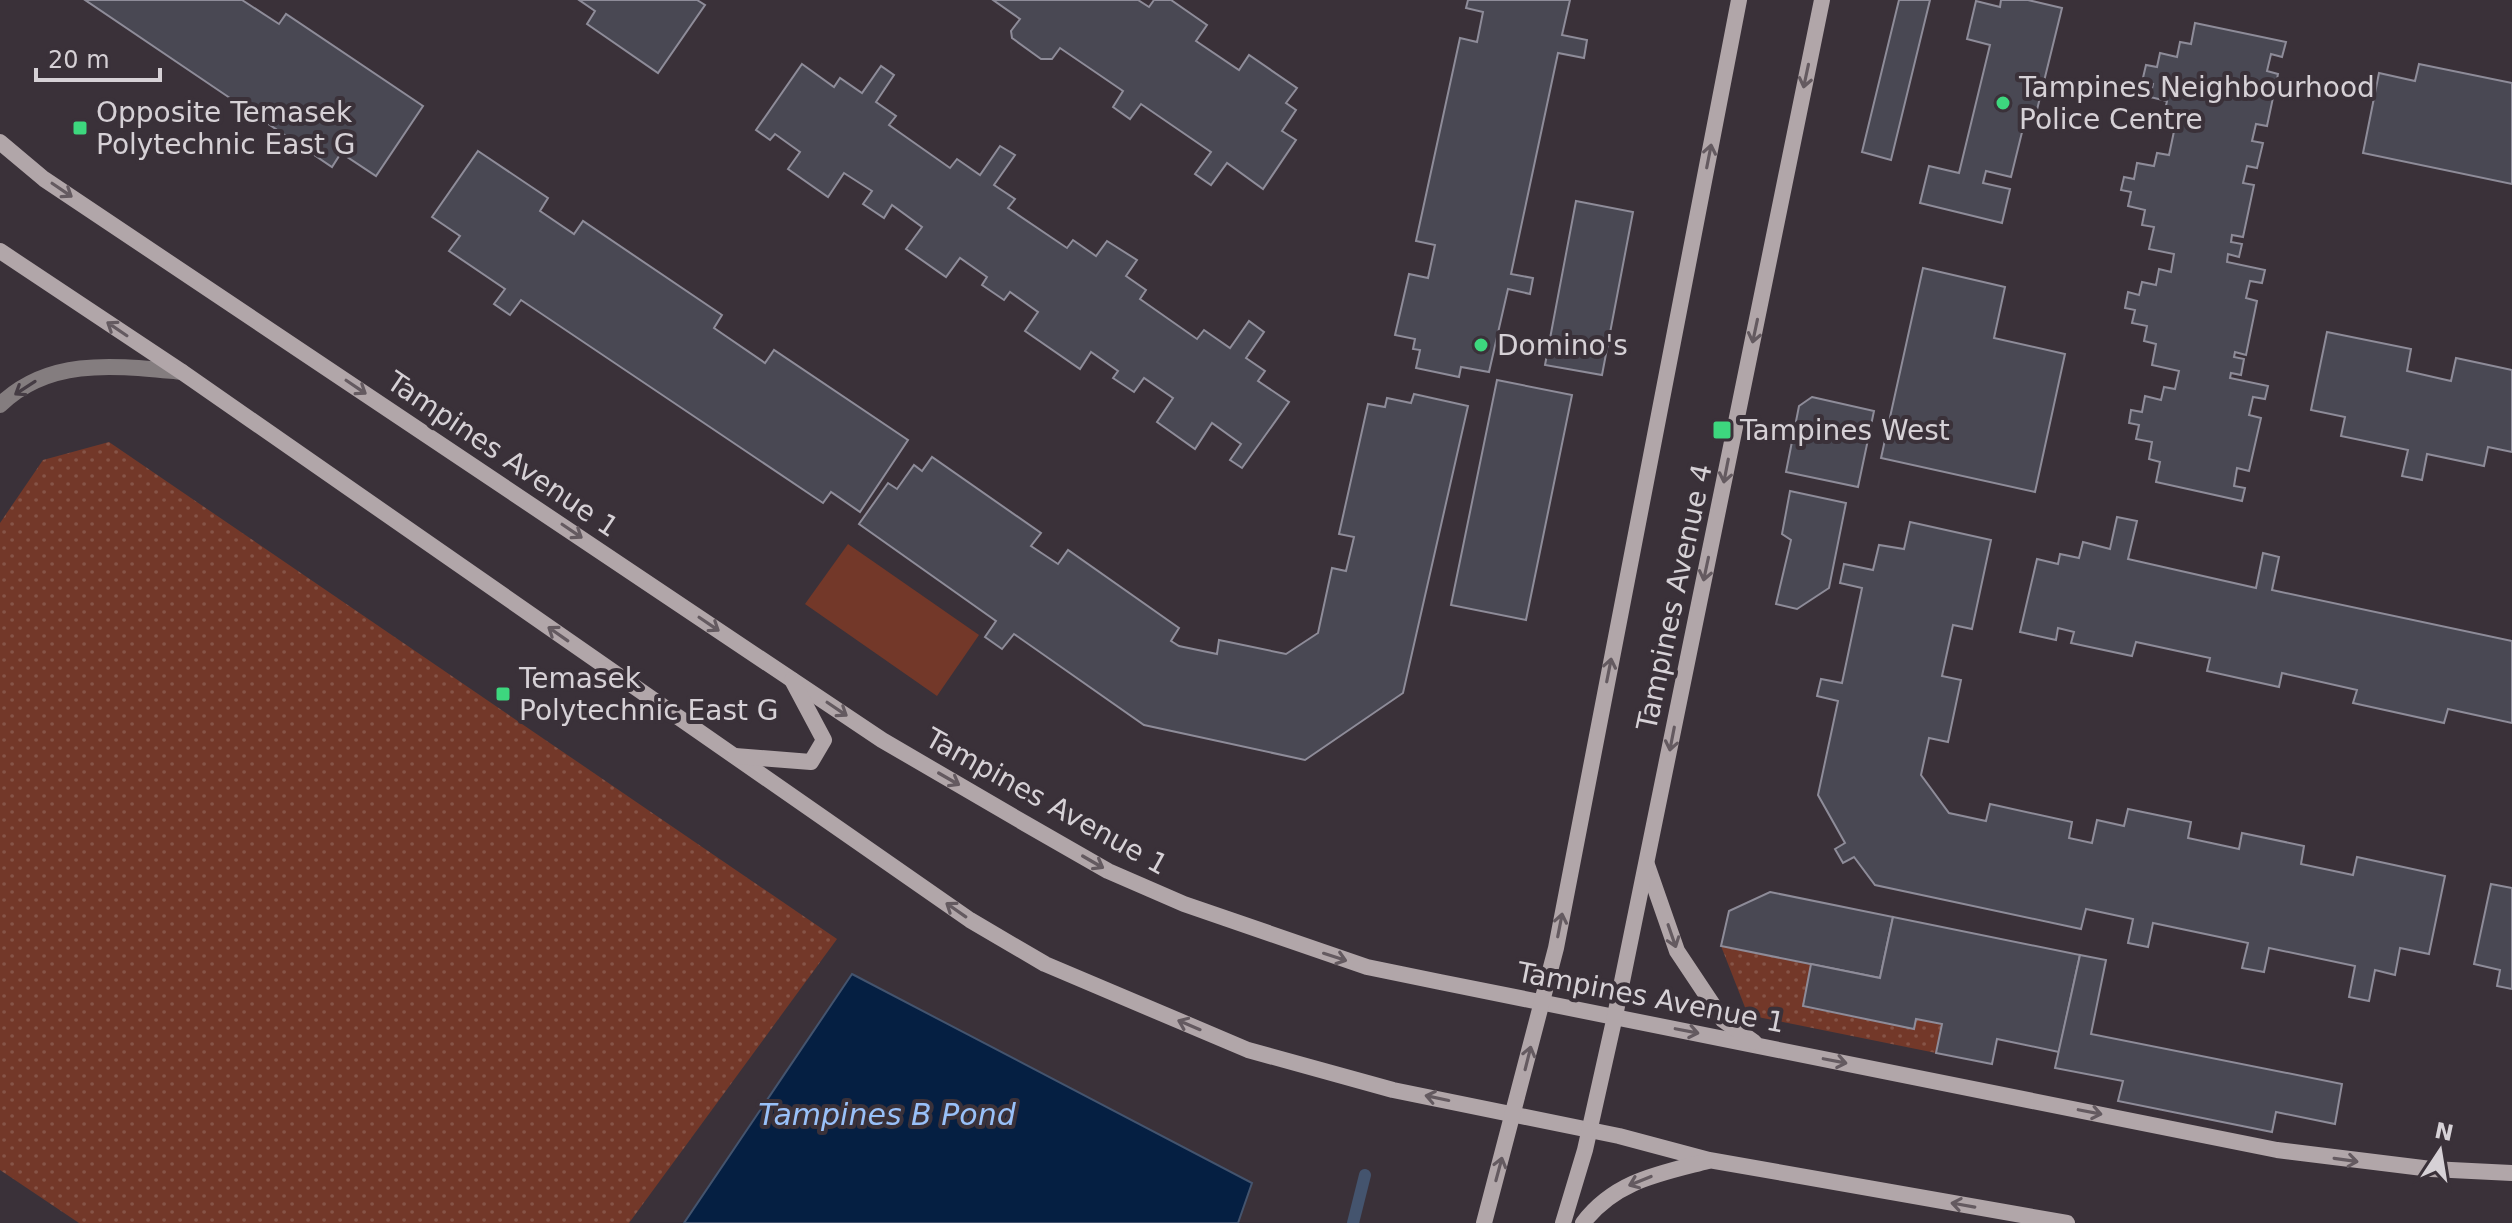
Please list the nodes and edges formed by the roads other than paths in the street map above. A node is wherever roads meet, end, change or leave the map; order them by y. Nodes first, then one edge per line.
1 (1739, 0) edge
2 (1822, 0) edge
3 (0, 142) edge
4 (0, 251) edge
5 (182, 372) junction
6 (0, 405) edge
7 (791, 679) junction
8 (734, 756) junction
9 (1646, 862) junction
10 (1543, 1001) junction
11 (1615, 1016) junction
12 (1759, 1046) junction
13 (1513, 1115) junction
14 (1589, 1131) junction
15 (1709, 1160) junction
16 (2512, 1173) edge
17 (1484, 1223) edge
18 (1563, 1223) edge
19 (1583, 1223) edge
20 (2067, 1223) edge

10 -> 1 main road, Tampines Avenue 4
2 -> 9 main road, Tampines Avenue 4
3 -> 7 main road, Tampines Avenue 1
5 -> 4 main road
5 -> 6 street
8 -> 5 main road
7 - 8 main road
7 -> 10 main road, Tampines Avenue 1
13 -> 8 main road
9 - 11 main road, Tampines Avenue 4
9 -> 12 main road
10 - 11 main road, Tampines Avenue 1
13 -> 10 main road, Tampines Avenue 4
11 -> 12 main road, Tampines Avenue 1
11 - 14 main road, Tampines Avenue 4
12 -> 16 main road, Tampines Avenue 1
13 - 14 main road
17 -> 13 main road, Tampines Avenue 4
14 - 15 main road
14 - 18 main road, Tampines Avenue 4
15 -> 19 main road
20 -> 15 main road

